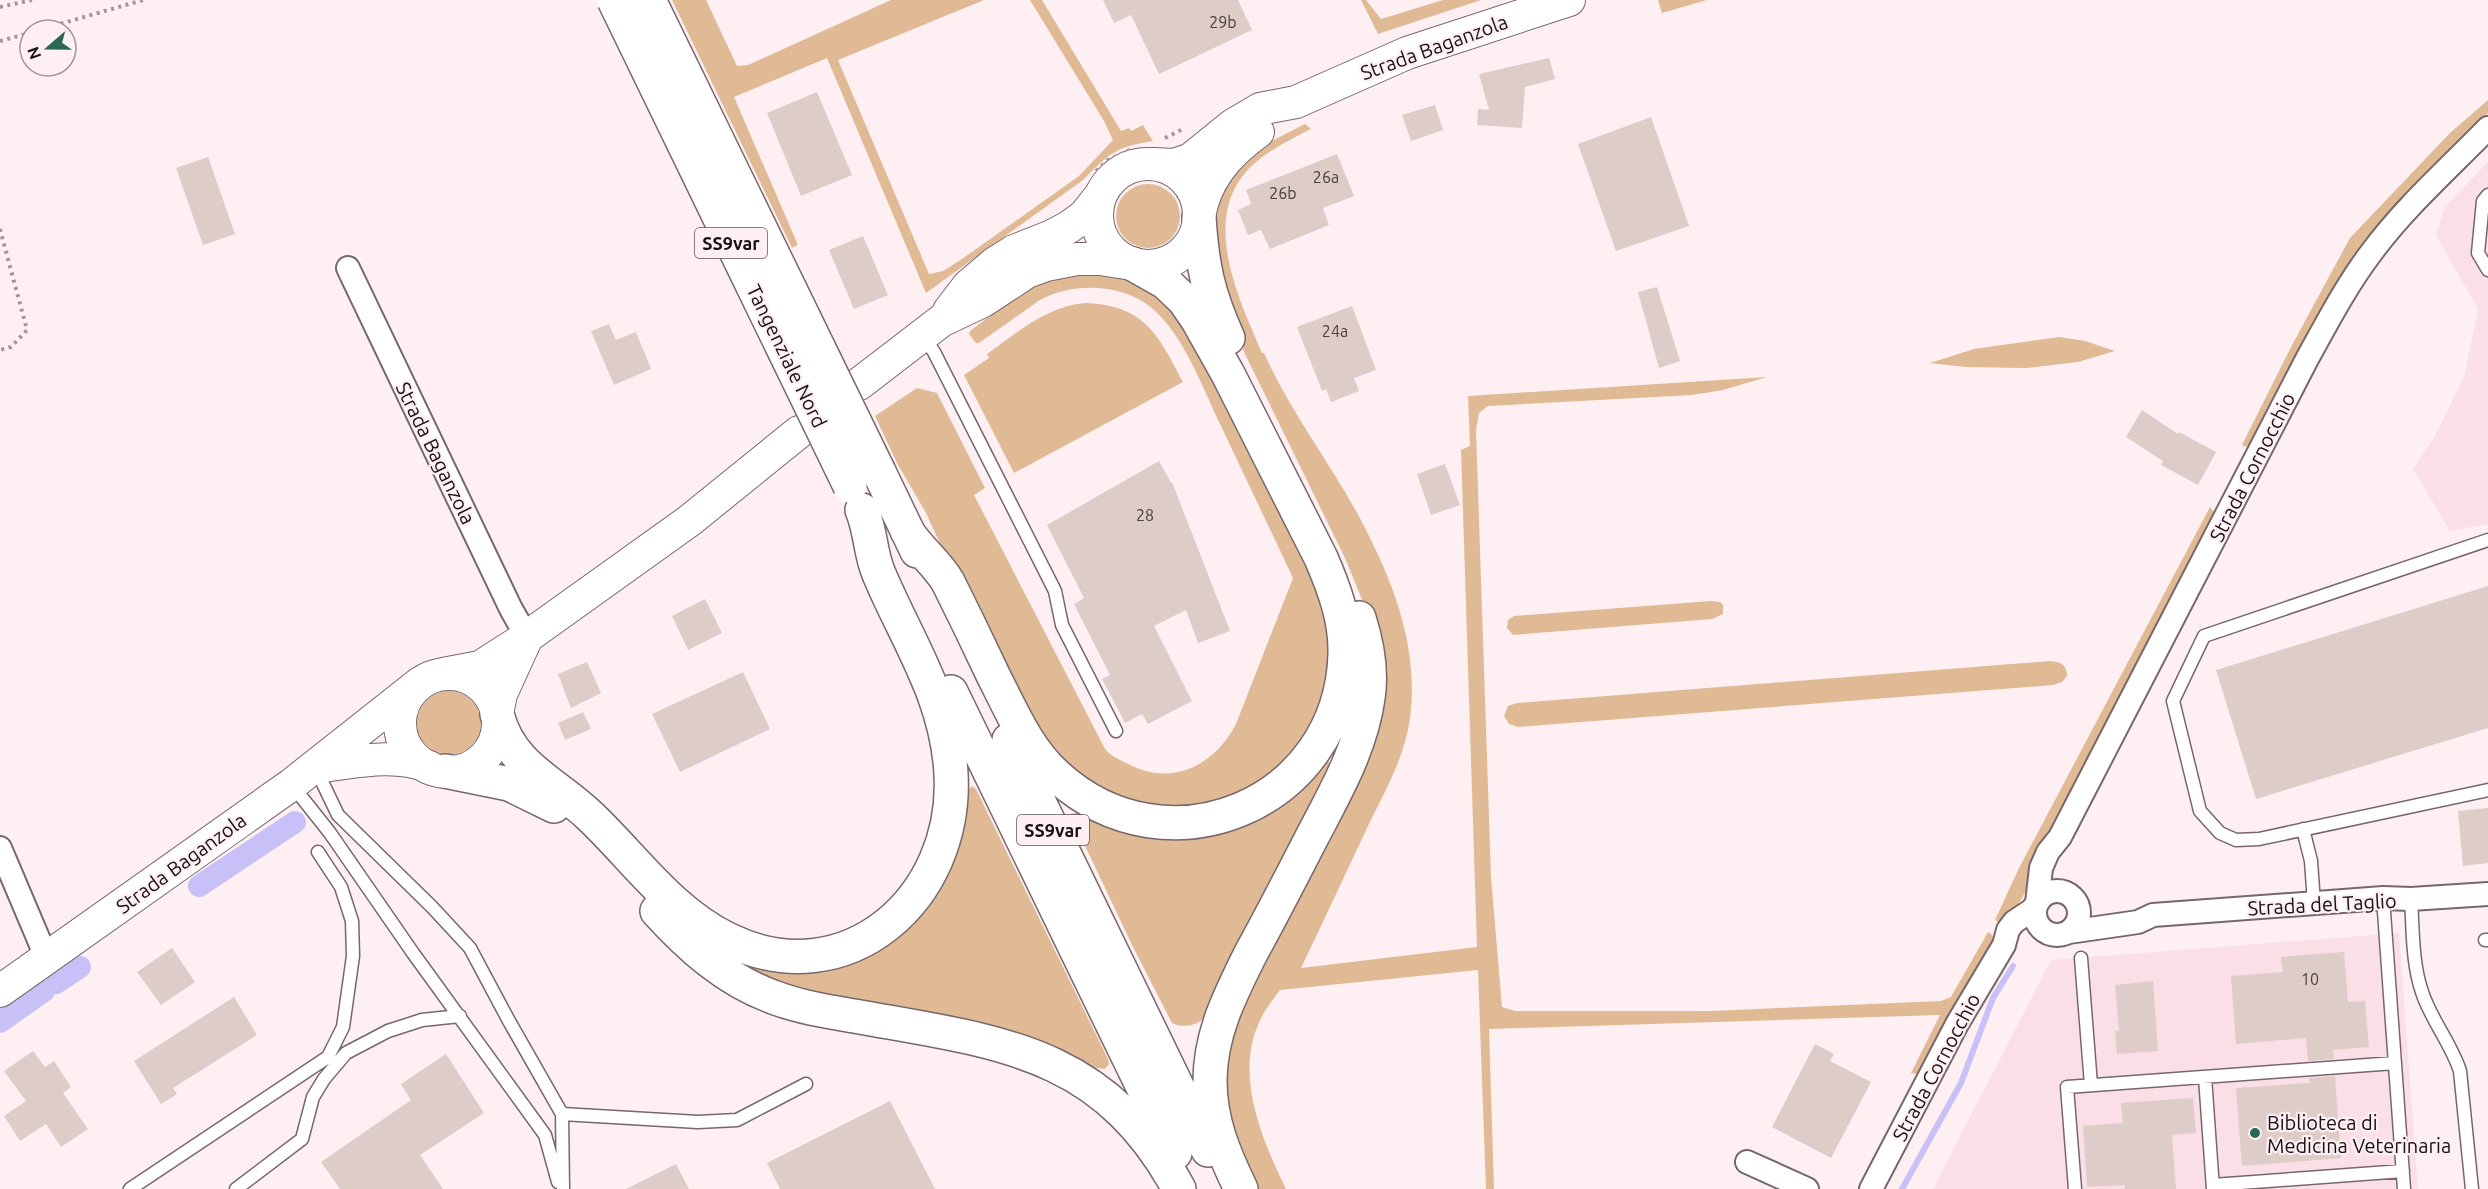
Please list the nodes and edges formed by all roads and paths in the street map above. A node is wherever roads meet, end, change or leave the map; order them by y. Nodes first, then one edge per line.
1 (32, 0) edge
2 (143, 0) edge
3 (614, 0) edge
4 (650, 0) edge
5 (1569, 0) edge
6 (0, 7) edge
7 (78, 19) edge
8 (18, 36) edge
9 (0, 41) edge
10 (1302, 100) junction
11 (2488, 128) edge
12 (1154, 164) junction
13 (2488, 195) edge
14 (1100, 196) junction
15 (1199, 217) junction
16 (0, 229) edge
17 (1133, 264) junction
18 (348, 268) dead end
19 (2488, 270) edge
20 (932, 328) junction
21 (0, 350) edge
22 (859, 384) dead end
23 (799, 432) dead end
24 (864, 489) junction
25 (907, 531) junction
26 (2488, 540) edge
27 (527, 637) junction
28 (431, 679) junction
29 (497, 714) junction
30 (1116, 731) dead end
31 (438, 770) junction
32 (303, 776) junction
33 (2488, 790) edge
34 (2303, 829) junction
35 (2060, 837) junction
36 (0, 848) edge
37 (318, 852) dead end
38 (2488, 894) edge
39 (2071, 895) junction
40 (2383, 898) junction
41 (2411, 899) junction
42 (2037, 903) junction
43 (2314, 903) junction
44 (2156, 915) junction
45 (2059, 932) junction
46 (2003, 947) junction
47 (2081, 958) dead end
48 (47, 959) junction
49 (0, 991) edge
50 (460, 1016) junction
51 (2395, 1063) junction
52 (2205, 1077) junction
53 (806, 1084) dead end
54 (2091, 1085) junction
55 (562, 1114) junction
56 (1748, 1161) dead end
57 (2403, 1171) junction
58 (2213, 1187) edge
59 (130, 1189) edge
60 (236, 1189) edge
61 (561, 1189) edge
62 (1179, 1189) edge
63 (1192, 1189) edge
64 (1227, 1189) edge
65 (1241, 1189) edge
66 (1807, 1189) edge
67 (1871, 1189) edge
68 (2075, 1189) edge
69 (2404, 1189) edge
70 (2472, 1189) edge

1 - 6 path
2 - 7 path
3 - 24 highway, Tangenziale Nord / SS9var, bridge
4 - 24 highway, SS9var, bridge
5 - 10 main road, Strada Baganzola
8 - 9 path
10 - 12 main road, Strada Baganzola
10 - 15 main road, Strada Baganzola
11 - 35 street, Strada Cornocchio
12 - 14 main road, Strada Baganzola
12 - 15 main road
13 - 19 lane
14 - 17 main road
14 - 20 main road, Strada Baganzola
15 - 17 main road, Strada Baganzola
15 - 65 highway
16 - 21 path
17 - 20 main road, Strada Baganzola
17 - 25 highway
18 - 27 street, Strada Baganzola
20 - 22 main road, Strada Baganzola
20 - 30 lane
23 - 27 main road, Strada Baganzola
24 - 25 highway, SS9var
24 - 29 highway
24 - 63 highway, SS9var
25 - 64 highway, SS9var
26 - 34 lane
27 - 28 main road, Strada Baganzola
27 - 29 main road, Strada Baganzola
28 - 29 main road
28 - 31 main road
28 - 32 main road, Strada Baganzola
29 - 31 main road, Strada Baganzola
31 - 32 main road, Strada Baganzola
31 - 62 highway
32 - 48 main road, Strada Baganzola
32 - 50 lane
32 - 55 lane
33 - 34 lane
34 - 43 lane
35 - 39 street, Strada Cornocchio
35 - 42 street, Strada Cornocchio
36 - 48 street
37 - 59 lane
38 - 41 street, Strada del Taglio
39 - 42 street, Strada Cornocchio
39 - 44 street, Strada del Taglio
39 - 45 street, Strada Cornocchio
40 - 41 street, Strada del Taglio
40 - 43 street, Strada del Taglio
40 - 51 lane
41 - 70 lane
42 - 45 street, Strada Cornocchio
42 - 46 street, Strada Cornocchio
43 - 44 street, Strada del Taglio
44 - 45 street, Strada del Taglio
45 - 46 street
46 - 67 street, Strada Cornocchio
47 - 54 lane
48 - 49 main road, Strada Baganzola
50 - 60 lane
50 - 61 lane
51 - 52 lane
51 - 57 lane
52 - 54 lane
52 - 58 lane
53 - 55 lane
54 - 68 lane
55 - 61 lane
56 - 66 street
57 - 58 lane
57 - 69 lane

